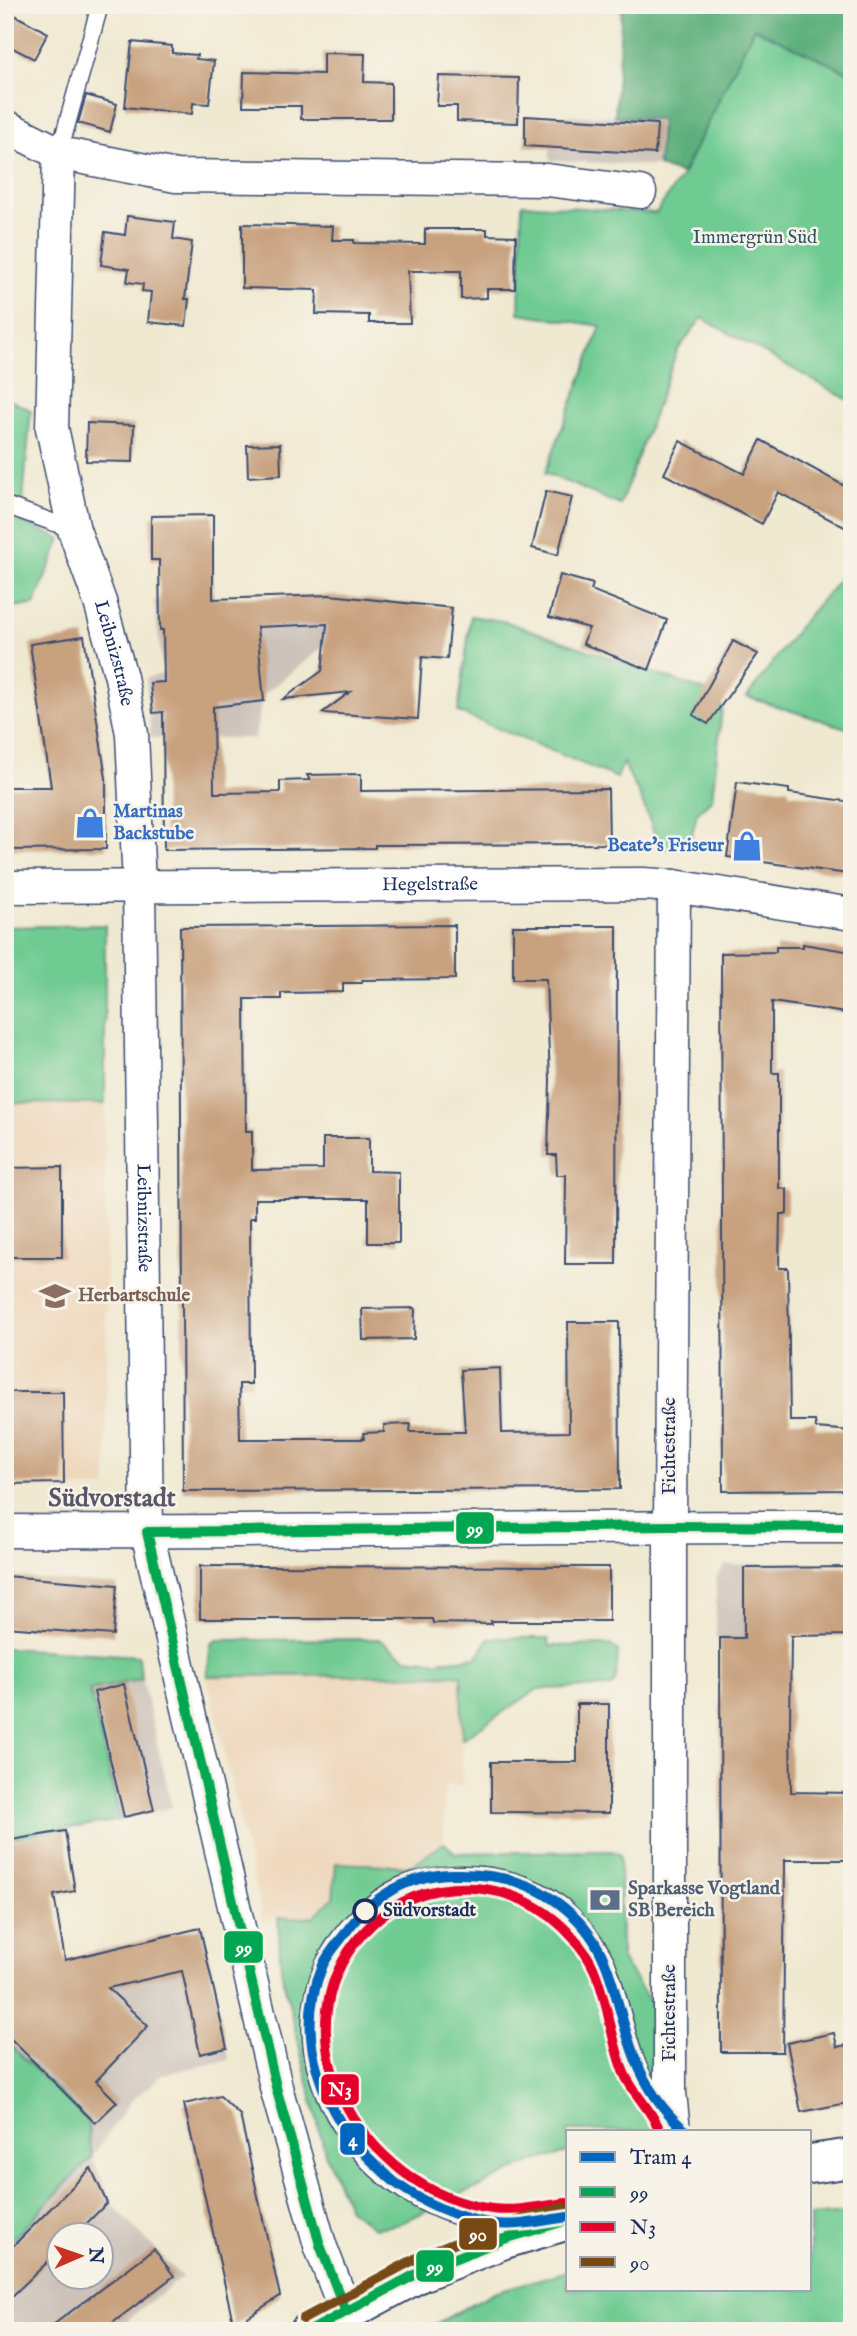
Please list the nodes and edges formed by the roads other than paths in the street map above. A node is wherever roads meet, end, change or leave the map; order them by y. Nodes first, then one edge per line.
1 (100, 5) edge
2 (5, 126) edge
3 (59, 153) junction
4 (640, 191) dead end
5 (5, 505) edge
6 (74, 530) junction
7 (139, 885) junction
8 (674, 886) junction
9 (5, 887) edge
10 (852, 914) edge
11 (670, 1526) junction
12 (852, 1527) edge
13 (5, 1531) edge
14 (146, 1532) junction
15 (673, 2115) edge
16 (852, 2158) edge
17 (812, 2164) edge
18 (566, 2218) edge
19 (566, 2219) edge
20 (345, 2310) junction
21 (310, 2331) edge

1 - 3 lane
2 - 3 street
3 - 4 street
3 - 6 street, Leibnizstraße
5 - 6 lane
6 - 7 street, Leibnizstraße
7 - 8 street, Hegelstraße
7 - 9 street, Hegelstraße
7 - 14 street, Leibnizstraße
8 - 10 street, Hegelstraße
8 - 11 street, Fichtestraße
11 - 12 street
11 - 14 street
11 - 15 street, Fichtestraße
13 - 14 street
14 - 20 street, Leibnizstraße
15 - 18 lane
16 - 17 main road
19 - 20 main road
20 - 21 main road

